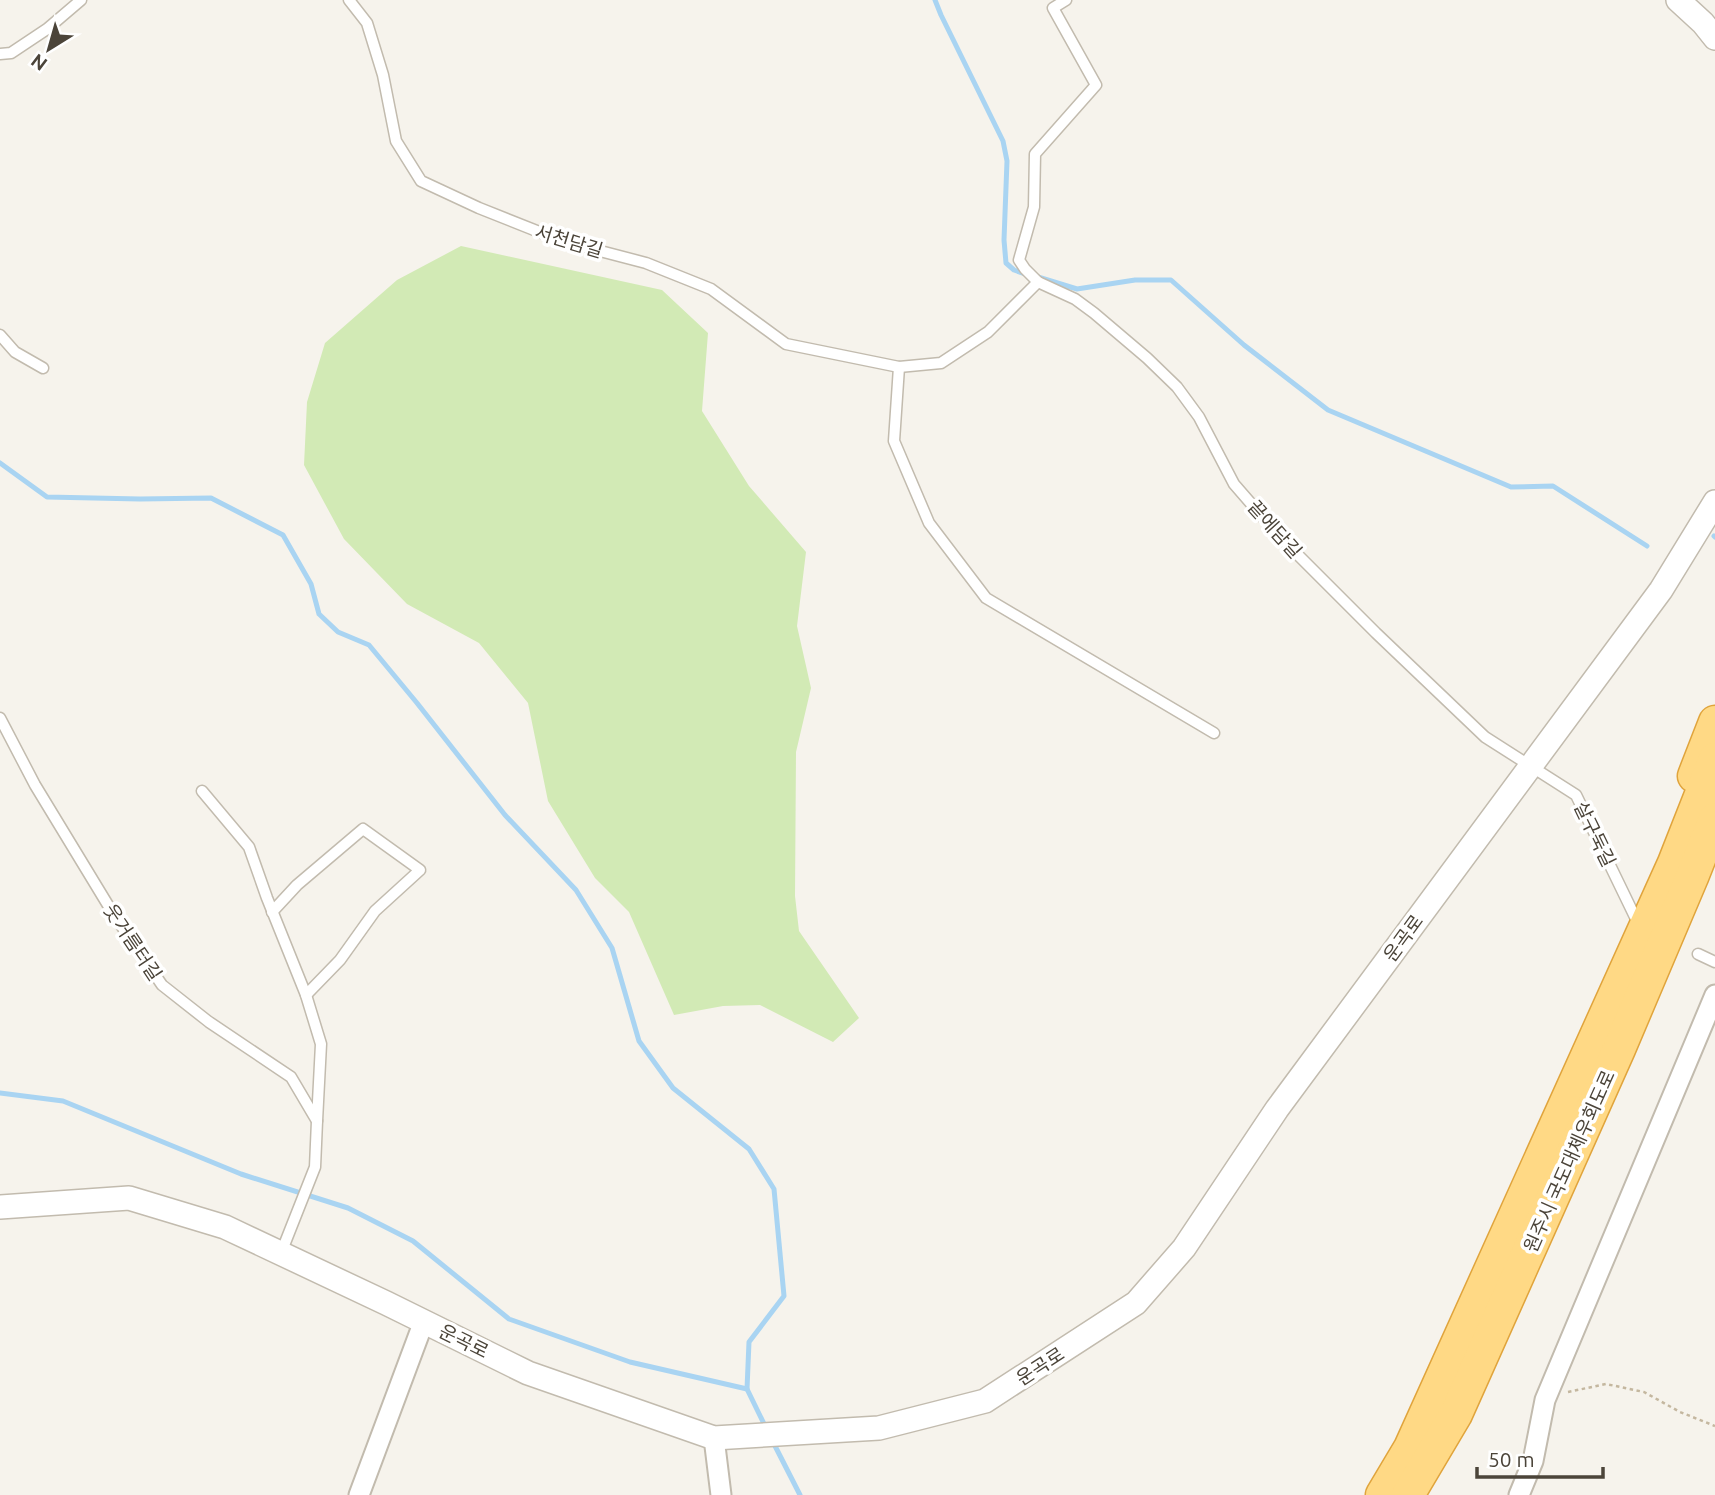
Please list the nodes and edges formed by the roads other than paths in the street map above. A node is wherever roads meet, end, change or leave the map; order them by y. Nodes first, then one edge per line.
1 (81, 0) edge
2 (349, 0) edge
3 (1066, 0) edge
4 (1678, 0) edge
5 (1715, 38) edge
6 (0, 54) edge
7 (1036, 281) junction
8 (0, 335) edge
9 (899, 367) junction
10 (43, 368) dead end
11 (1715, 502) edge
12 (0, 718) edge
13 (1715, 722) edge
14 (1214, 733) dead end
15 (1715, 759) edge
16 (1530, 765) junction
17 (202, 791) dead end
18 (1715, 820) edge
19 (1715, 849) edge
20 (1683, 870) junction
21 (272, 912) junction
22 (1637, 921) dead end
23 (1698, 954) dead end
24 (1715, 962) edge
25 (306, 995) junction
26 (1715, 995) edge
27 (317, 1121) junction
28 (0, 1208) edge
29 (281, 1253) junction
30 (424, 1321) junction
31 (722, 1438) junction
32 (359, 1495) edge
33 (721, 1495) edge
34 (1382, 1495) edge
35 (1408, 1495) edge
36 (1519, 1495) edge

1 - 6 lane
2 - 9 lane, 서천담길
3 - 7 lane, 끝에담길
4 - 5 street
7 - 9 lane
7 - 16 lane, 끝에담길
8 - 10 lane
9 - 14 lane
11 - 16 street, 운곡로
12 - 27 lane, 웃거름터길
13 - 20 highway
15 - 20 highway
16 - 22 lane, 살구둑길
16 - 31 street, 운곡로
17 - 21 lane
18 - 20 highway, 원주시 국도대체우회도로
19 - 20 highway
20 - 34 highway
20 - 35 highway, 원주시 국도대체우회도로
21 - 25 lane
21 - 25 lane
23 - 24 lane
25 - 27 lane
26 - 36 street
27 - 29 lane
28 - 29 street, 운곡로
29 - 30 street, 운곡로
30 - 31 street, 운곡로
30 - 32 street
31 - 33 street

